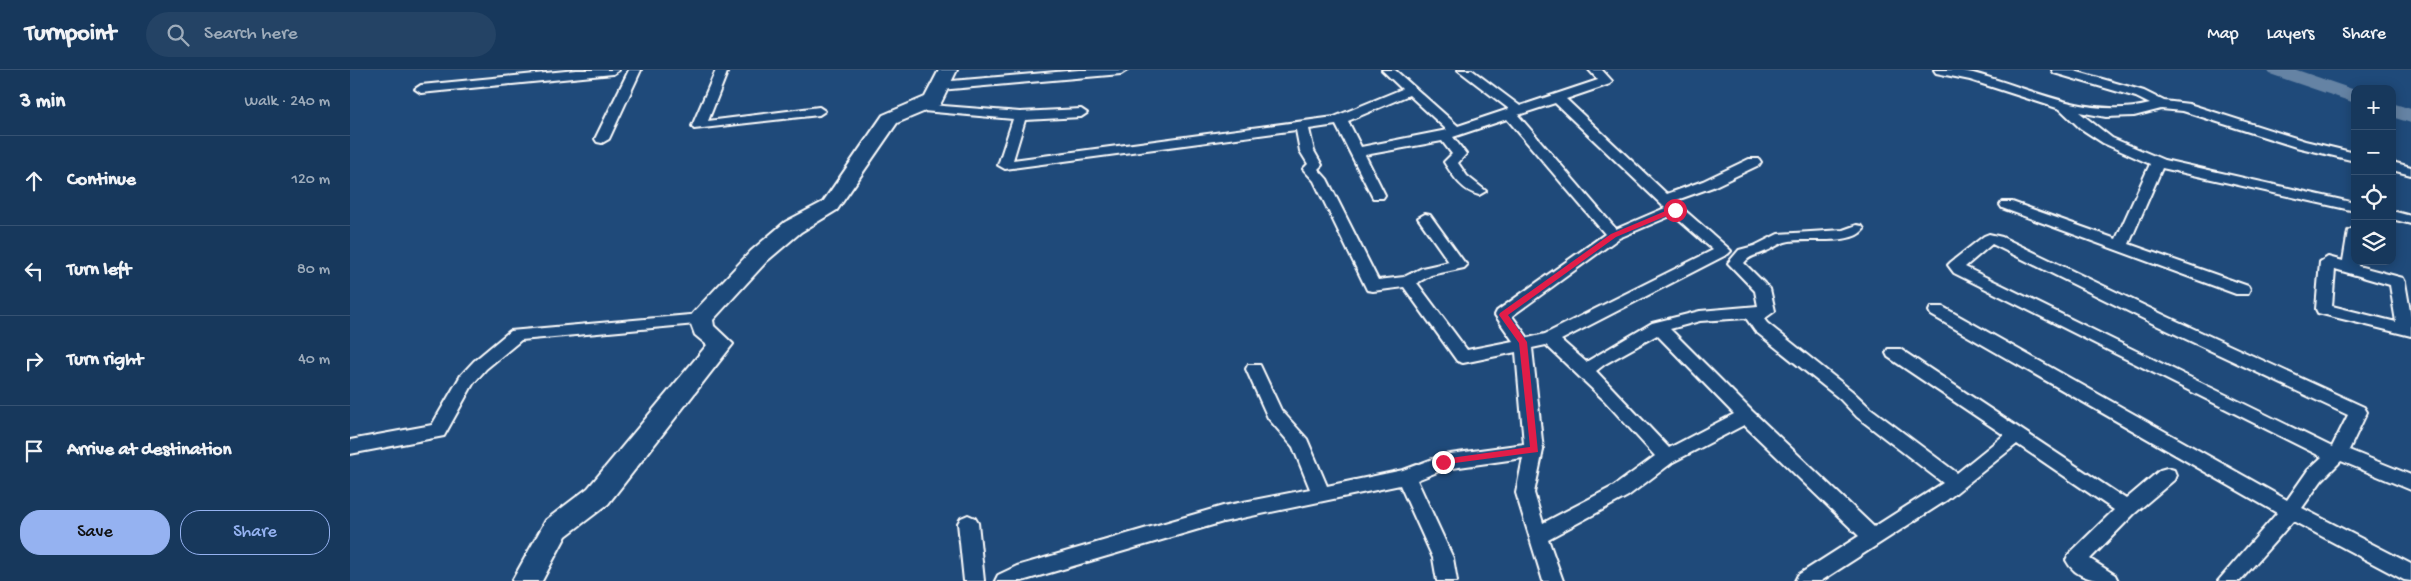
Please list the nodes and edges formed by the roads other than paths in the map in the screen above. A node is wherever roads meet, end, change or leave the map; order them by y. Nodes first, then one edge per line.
1 (613, 70) edge
2 (635, 70) edge
3 (722, 70) edge
4 (1121, 70) edge
5 (1388, 70) edge
6 (1464, 70) edge
7 (1596, 70) edge
8 (1940, 70) edge
9 (2058, 70) edge
10 (541, 74) edge
11 (944, 78) edge
12 (421, 89) dead end
13 (1410, 90) junction
14 (1557, 98) junction
15 (2160, 104) junction
16 (2065, 106) junction
17 (922, 107) junction
18 (819, 111) dead end
19 (1515, 112) junction
20 (1081, 113) dead end
21 (1020, 116) junction
22 (1340, 119) junction
23 (1302, 126) junction
24 (1451, 134) junction
25 (602, 140) dead end
26 (1356, 152) junction
27 (2351, 156) edge
28 (1754, 162) dead end
29 (2158, 162) junction
30 (2396, 167) edge
31 (2411, 170) edge
32 (1479, 192) dead end
33 (1378, 195) dead end
34 (1670, 204) junction
35 (2007, 205) dead end
36 (2351, 206) edge
37 (2396, 216) edge
38 (1425, 218) dead end
39 (2411, 220) edge
40 (1857, 229) dead end
41 (1614, 235) junction
42 (2120, 246) junction
43 (2351, 261) edge
44 (2350, 268) junction
45 (1408, 281) junction
46 (2242, 290) dead end
47 (1767, 311) junction
48 (1937, 311) dead end
49 (701, 319) junction
50 (1658, 327) junction
51 (2408, 330) edge
52 (1549, 338) junction
53 (1523, 342) junction
54 (1894, 353) dead end
55 (1254, 368) dead end
56 (1587, 370) junction
57 (1746, 416) junction
58 (2015, 436) junction
59 (350, 447) edge
60 (1534, 450) junction
61 (2336, 454) junction
62 (1667, 457) junction
63 (2167, 475) dead end
64 (1406, 476) junction
65 (1956, 483) junction
66 (2411, 483) edge
67 (1322, 495) junction
68 (2127, 509) junction
69 (2290, 512) junction
70 (968, 524) dead end
71 (1537, 536) junction
72 (1872, 536) junction
73 (2411, 574) edge
74 (527, 581) edge
75 (974, 581) edge
76 (1005, 581) edge
77 (1447, 581) edge
78 (1553, 581) edge
79 (1805, 581) edge
80 (2108, 581) edge
81 (2228, 581) edge

1 - 10 street
2 - 25 street
3 - 18 street
4 - 11 street
5 - 13 street
6 - 19 street
7 - 14 street
8 - 16 street
9 - 15 street
10 - 12 street
11 - 17 street
13 - 22 street
13 - 24 street
14 - 19 street
14 - 34 street
15 - 16 street
15 - 27 street
16 - 29 street
17 - 21 street
17 - 49 street
19 - 24 street
19 - 41 street
20 - 21 street
21 - 23 street
22 - 23 street
22 - 26 street
23 - 45 street
24 - 26 street
24 - 32 street
26 - 33 street
28 - 34 street
29 - 36 street
29 - 42 street
30 - 31 street
34 - 41 street
34 - 52 street
35 - 42 street
37 - 39 street
38 - 45 street
40 - 47 street
41 - 53 street
42 - 46 street
43 - 44 street
44 - 51 street
44 - 51 street
45 - 53 street
47 - 50 street
47 - 65 street
48 - 69 street
49 - 59 street
49 - 74 street
50 - 56 street
50 - 57 street
52 - 53 street
52 - 56 street
53 - 60 street
54 - 58 street
55 - 67 street
56 - 62 street
57 - 62 street
57 - 72 street
58 - 65 street
58 - 68 street
60 - 64 street
60 - 71 street
61 - 61 street
61 - 66 street
61 - 69 street
62 - 71 street
63 - 68 street
64 - 67 street
64 - 77 street
65 - 72 street
67 - 76 street
68 - 80 street
69 - 73 street
69 - 81 street
70 - 75 street
71 - 78 street
72 - 79 street

